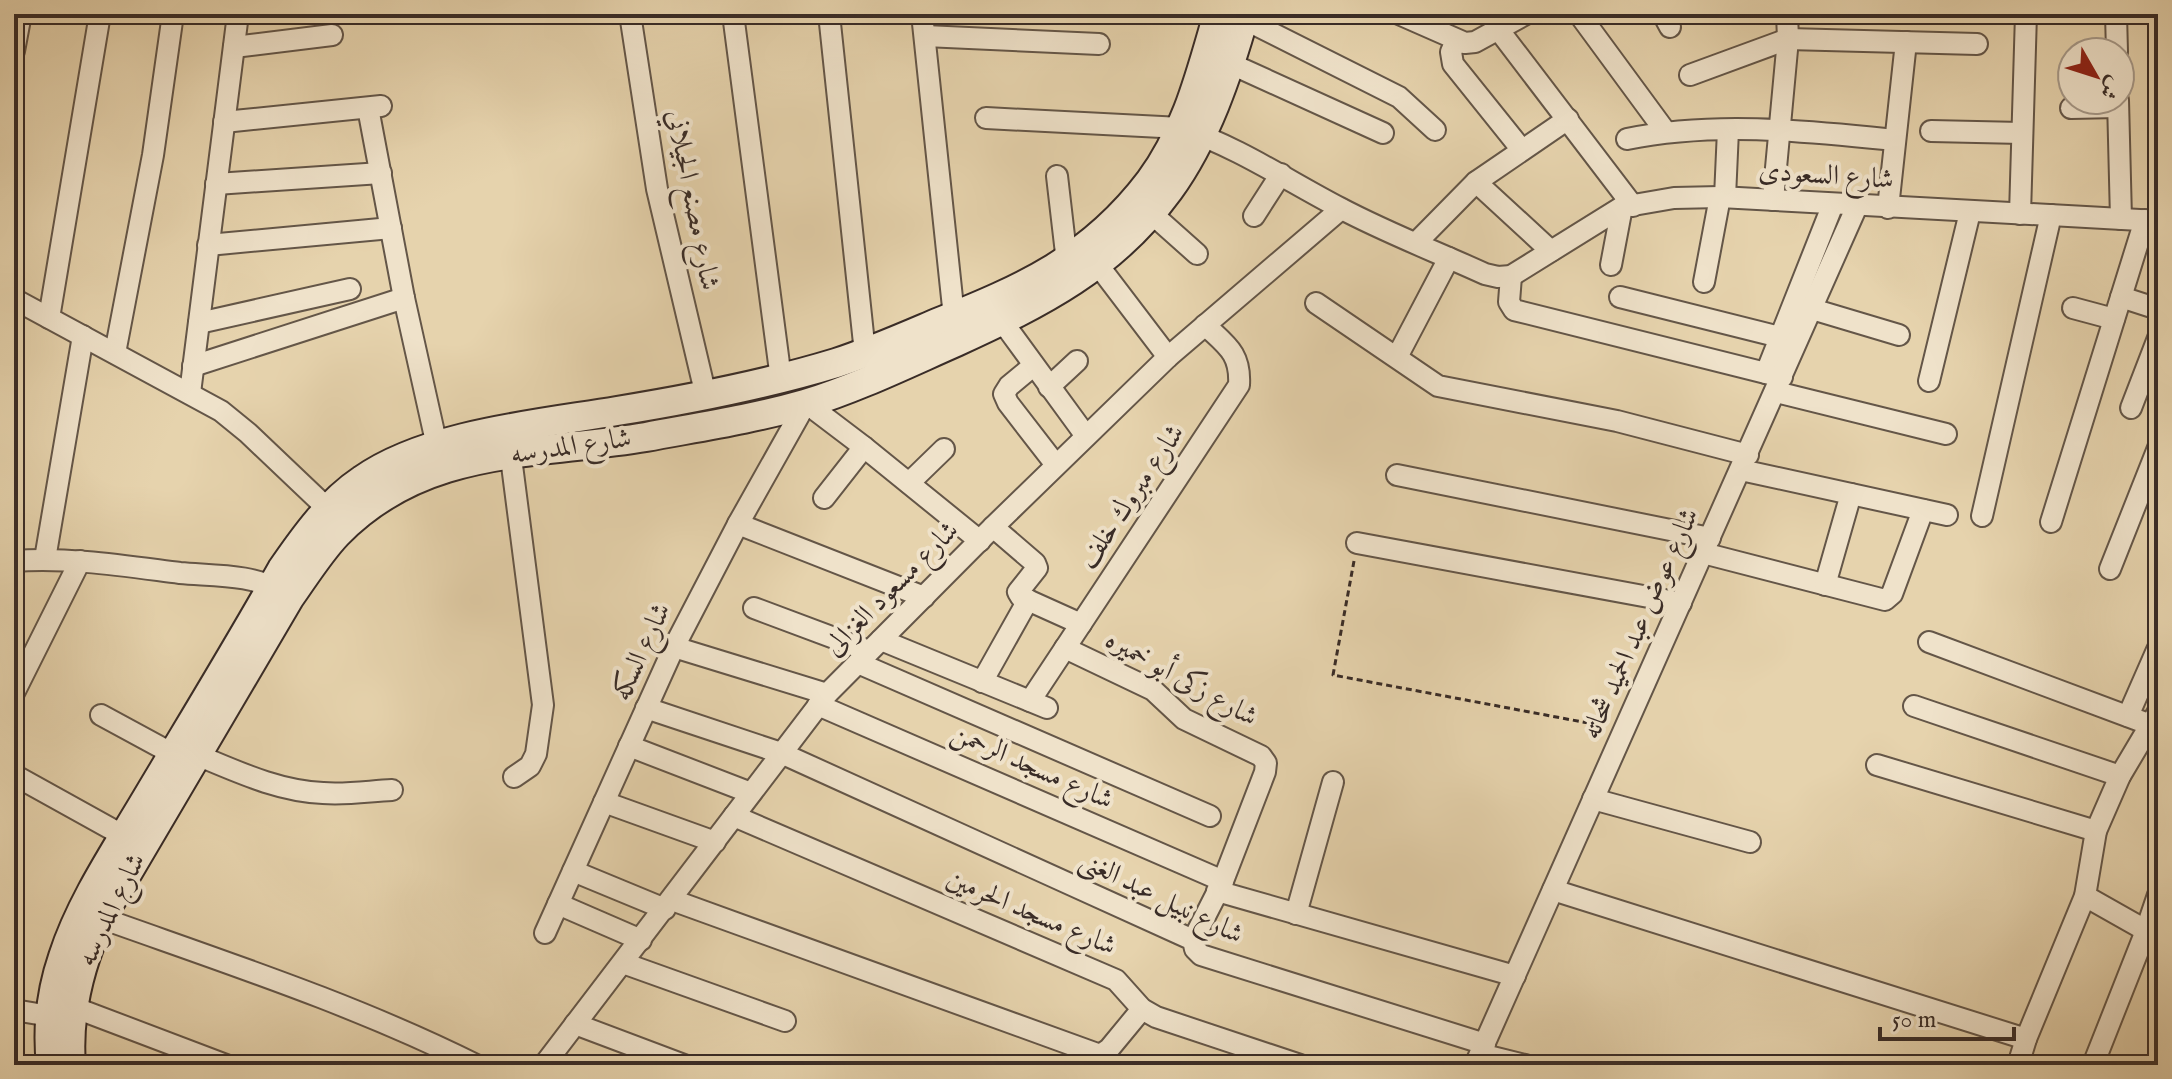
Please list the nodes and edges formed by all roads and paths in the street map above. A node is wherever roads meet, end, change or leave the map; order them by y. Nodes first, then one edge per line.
1 (21, 14) edge
2 (100, 14) edge
3 (173, 14) edge
4 (238, 14) edge
5 (630, 14) edge
6 (733, 14) edge
7 (829, 14) edge
8 (922, 14) edge
9 (1399, 14) edge
10 (1526, 14) edge
11 (1579, 14) edge
12 (1787, 14) edge
13 (2026, 14) edge
14 (2116, 14) edge
15 (1236, 16) edge
16 (1498, 29) junction
17 (332, 35) dead end
18 (925, 36) junction
19 (2117, 36) edge
20 (1788, 39) junction
21 (1456, 41) junction
22 (1906, 42) junction
23 (1099, 44) dead end
24 (1977, 44) dead end
25 (234, 47) junction
26 (14, 51) edge
27 (1229, 63) junction
28 (1690, 75) dead end
29 (2118, 116) edge
30 (986, 118) dead end
31 (1568, 119) junction
32 (224, 122) junction
33 (1781, 128) junction
34 (1435, 130) dead end
35 (1728, 130) junction
36 (1665, 131) junction
37 (1931, 131) dead end
38 (1192, 132) junction
39 (1383, 133) dead end
40 (2022, 133) junction
41 (1627, 139) dead end
42 (1895, 140) junction
43 (1522, 150) junction
44 (381, 173) junction
45 (1281, 174) junction
46 (1057, 176) dead end
47 (1476, 182) junction
48 (216, 184) junction
49 (1722, 197) junction
50 (1773, 200) junction
51 (1833, 204) junction
52 (1628, 206) junction
53 (1857, 206) junction
54 (1888, 208) junction
55 (1341, 209) junction
56 (1970, 212) junction
57 (1151, 213) junction
58 (2020, 214) junction
59 (2051, 215) junction
60 (1254, 216) dead end
61 (2121, 219) junction
62 (2151, 221) edge
63 (391, 228) junction
64 (1416, 243) junction
65 (208, 245) junction
66 (1551, 251) junction
67 (1197, 254) dead end
68 (1449, 258) junction
69 (1067, 262) junction
70 (1098, 265) junction
71 (1611, 265) dead end
72 (1511, 276) junction
73 (1704, 282) dead end
74 (350, 289) dead end
75 (1620, 297) dead end
76 (2121, 297) junction
77 (404, 298) junction
78 (14, 299) edge
79 (1809, 300) junction
80 (1316, 303) dead end
81 (2073, 308) dead end
82 (2158, 309) edge
83 (954, 317) junction
84 (49, 318) junction
85 (2114, 319) junction
86 (1002, 321) junction
87 (199, 323) junction
88 (1205, 325) junction
89 (1899, 335) dead end
90 (83, 336) junction
91 (1780, 337) junction
92 (2158, 338) edge
93 (115, 353) junction
94 (865, 353) junction
95 (1168, 357) junction
96 (1397, 357) junction
97 (1077, 361) dead end
98 (193, 366) junction
99 (1033, 366) junction
100 (781, 379) junction
101 (1775, 381) junction
102 (1929, 381) dead end
103 (1049, 387) junction
104 (190, 393) junction
105 (706, 396) junction
106 (806, 403) junction
107 (2131, 408) dead end
108 (1946, 434) dead end
109 (1086, 436) junction
110 (509, 443) junction
111 (437, 446) junction
112 (864, 447) junction
113 (2158, 448) edge
114 (944, 449) dead end
115 (1744, 462) junction
116 (1056, 465) junction
117 (1397, 475) dead end
118 (909, 483) junction
119 (1851, 494) junction
120 (824, 498) dead end
121 (329, 510) junction
122 (1923, 510) junction
123 (1947, 515) dead end
124 (1982, 516) dead end
125 (2051, 522) dead end
126 (738, 524) junction
127 (986, 534) junction
128 (1357, 543) joint
129 (1706, 546) junction
130 (45, 559) junction
131 (14, 561) edge
132 (80, 561) junction
133 (2110, 569) dead end
134 (1825, 585) junction
135 (281, 592) junction
136 (924, 597) junction
137 (1028, 600) junction
138 (1681, 603) junction
139 (754, 608) dead end
140 (1081, 624) junction
141 (1929, 642) dead end
142 (674, 647) junction
143 (1065, 648) junction
144 (2157, 650) edge
145 (869, 651) junction
146 (982, 682) junction
147 (14, 693) edge
148 (822, 700) junction
149 (1914, 706) dead end
150 (646, 708) junction
151 (101, 715) dead end
152 (2128, 716) junction
153 (2154, 718) edge
154 (1624, 730) junction
155 (629, 746) junction
156 (781, 753) junction
157 (185, 754) junction
158 (1877, 765) dead end
159 (14, 775) edge
160 (2120, 776) junction
161 (514, 777) dead end
162 (1333, 782) dead end
163 (392, 790) dead end
164 (751, 793) junction
165 (1593, 799) junction
166 (604, 802) junction
167 (734, 816) junction
168 (1210, 816) dead end
169 (2096, 831) junction
170 (124, 836) junction
171 (715, 842) junction
172 (1750, 842) dead end
173 (573, 871) junction
174 (1220, 886) junction
175 (1553, 890) junction
176 (2158, 895) edge
177 (2085, 896) junction
178 (558, 904) junction
179 (669, 904) junction
180 (1296, 914) junction
181 (101, 918) junction
182 (545, 933) dead end
183 (2152, 933) edge
184 (641, 940) junction
185 (1193, 940) junction
186 (623, 963) junction
187 (1515, 976) junction
188 (1142, 1009) junction
189 (14, 1010) edge
190 (62, 1011) junction
191 (785, 1021) dead end
192 (575, 1024) junction
193 (2026, 1039) junction
194 (1480, 1054) edge
195 (1094, 1060) edge
196 (51, 1065) edge
197 (71, 1065) edge
198 (226, 1065) edge
199 (476, 1065) edge
200 (544, 1065) edge
201 (684, 1065) edge
202 (1300, 1065) edge
203 (1525, 1065) edge
204 (2018, 1065) edge
205 (2093, 1065) edge

1 - 26 street
2 - 84 street
3 - 93 street
4 - 25 street
5 - 105 street, شارع مصنع الجيلاني
6 - 100 street
7 - 94 street
8 - 18 street
9 - 21 street
10 - 16 street
11 - 36 street
12 - 20 street
13 - 40 street
14 - 19 street
15 - 27 street, شارع المدرسه
15 - 34 street
15 - 38 street, شارع المدرسه
16 - 21 street
16 - 31 street
17 - 25 street
18 - 23 street
18 - 83 street
20 - 22 street
20 - 28 street
20 - 33 street
21 - 43 street
22 - 24 street
22 - 42 street
25 - 32 street
27 - 38 street, شارع المدرسه
27 - 39 street
29 - 61 street
30 - 38 street
31 - 43 street
31 - 52 street
32 - 44 street
32 - 48 street
33 - 35 street
33 - 42 street
33 - 50 street
35 - 36 street
35 - 49 street
36 - 41 street
37 - 40 street
38 - 45 street
38 - 57 street, شارع المدرسه
38 - 69 street, شارع المدرسه
40 - 58 street
42 - 54 street
43 - 47 street
44 - 48 street
44 - 63 street
45 - 55 street
45 - 60 street
46 - 69 street
47 - 64 street
47 - 66 street
48 - 65 street
49 - 50 street, شارع السعودى
49 - 52 street, شارع السعودى
49 - 73 street
50 - 51 street, شارع السعودى
51 - 53 street, شارع السعودى
51 - 79 street
52 - 66 street, شارع السعودى
52 - 71 street
53 - 54 street, شارع السعودى
53 - 79 street, شارع عوض عبد الحميد شحاته
54 - 56 street, شارع السعودى
55 - 64 street
55 - 88 street, شارع مسعود الغزالى
56 - 58 street, شارع السعودى
56 - 102 street
57 - 67 street
57 - 70 street, شارع المدرسه
58 - 59 street, شارع السعودى
59 - 61 street, شارع السعودى
59 - 124 street
61 - 62 street, شارع السعودى
62 - 76 street
63 - 65 street
63 - 77 street
64 - 68 street
65 - 87 street
66 - 72 street, شارع السعودى
68 - 72 street
68 - 96 street
69 - 83 street, شارع المدرسه
70 - 86 street, شارع المدرسه
70 - 95 street
72 - 101 street
74 - 87 street
75 - 91 street
76 - 82 street
76 - 85 street
77 - 98 street
77 - 111 street
78 - 84 street
79 - 89 street
79 - 91 street
79 - 101 street, شارع عوض عبد الحميد شحاته
80 - 96 street
81 - 85 street
83 - 94 street, شارع المدرسه
84 - 90 street
85 - 125 street
86 - 99 street
86 - 106 street, شارع المدرسه
87 - 98 street
88 - 95 street, شارع مسعود الغزالى
88 - 140 street, شارع مبروك خلف
90 - 93 street
90 - 130 street
91 - 101 street
92 - 107 street
93 - 104 street
94 - 100 street, شارع المدرسه
95 - 109 street, شارع مسعود الغزالى
96 - 115 street
97 - 103 street
98 - 104 street
99 - 103 street
99 - 116 street
100 - 105 street, شارع المدرسه
101 - 108 street
101 - 115 street, شارع عوض عبد الحميد شحاته
103 - 109 street
104 - 121 street
105 - 110 street, شارع المدرسه
106 - 110 street, شارع المدرسه
106 - 112 street
106 - 126 street, شارع السكه
109 - 116 street, شارع مسعود الغزالى
110 - 111 street, شارع المدرسه
110 - 135 street, شارع المدرسه
110 - 161 street
111 - 121 street, شارع المدرسه
112 - 118 street
112 - 120 street
113 - 133 street
114 - 118 street
115 - 119 street
115 - 129 street, شارع عوض عبد الحميد شحاته
116 - 127 street, شارع مسعود الغزالى
117 - 129 street
118 - 127 street
119 - 122 street
119 - 134 street
121 - 135 street, شارع المدرسه
122 - 123 street
122 - 134 street
126 - 136 street
126 - 142 street, شارع السكه
127 - 136 street, شارع مسعود الغزالى
127 - 137 street
128 - 138 street
128 - 154 path
129 - 134 street
129 - 138 street, شارع عوض عبد الحميد شحاته
130 - 131 street
130 - 132 street
132 - 135 street
132 - 147 street
135 - 157 street, شارع المدرسه
136 - 145 street, شارع مسعود الغزالى
137 - 140 street
137 - 146 street
138 - 154 street, شارع عوض عبد الحميد شحاته
139 - 145 street
140 - 143 street, شارع مبروك خلف
141 - 152 street
142 - 148 street, شارع مسجد الرحمن
142 - 150 street, شارع السكه
143 - 146 street, شارع مبروك خلف
143 - 174 street, شارع زكى أبو خميره
144 - 152 street
145 - 146 street, شارع مبروك خلف
145 - 148 street, شارع مسعود الغزالى
145 - 168 street
148 - 156 street, شارع مسعود الغزالى
148 - 174 street, شارع مسجد الرحمن
149 - 160 street
150 - 155 street, شارع السكه
150 - 156 street, شارع نبيل عبد الغنى
151 - 157 street
152 - 153 street
153 - 160 street
154 - 165 street, شارع عوض عبد الحميد شحاته
155 - 164 street
155 - 166 street, شارع السكه
156 - 164 street, شارع مسعود الغزالى
156 - 185 street, شارع نبيل عبد الغنى
157 - 163 street
157 - 170 street, شارع المدرسه
157 - 181 street, شارع المدرسه
158 - 169 street
159 - 170 street
160 - 169 street
162 - 180 street
164 - 167 street, شارع مسعود الغزالى
165 - 172 street
165 - 175 street, شارع عوض عبد الحميد شحاته
166 - 171 street
166 - 173 street, شارع السكه
167 - 171 street, شارع مسعود الغزالى
167 - 188 street, شارع مسجد الحرمين
169 - 177 street
170 - 190 street, شارع المدرسه
171 - 179 street, شارع مسعود الغزالى
173 - 178 street, شارع السكه
173 - 179 street
174 - 180 street, شارع مسجد الرحمن
174 - 185 street, شارع زكى أبو خميره
175 - 187 street, شارع عوض عبد الحميد شحاته
175 - 193 street
176 - 183 street
177 - 183 street
177 - 193 street
178 - 182 street, شارع السكه
178 - 184 street
179 - 184 street, شارع مسعود الغزالى
179 - 195 street
180 - 187 street, شارع مسجد الرحمن
181 - 190 street, شارع المدرسه
181 - 199 street
183 - 205 street
184 - 186 street, شارع مسعود الغزالى
185 - 194 street, شارع نبيل عبد الغنى
186 - 191 street
186 - 192 street, شارع مسعود الغزالى
187 - 194 street, شارع عوض عبد الحميد شحاته
188 - 195 street
188 - 202 street, شارع مسجد الحرمين
189 - 190 street
190 - 196 street, شارع المدرسه
190 - 197 street, شارع المدرسه
190 - 198 street
192 - 200 street, شارع مسعود الغزالى
192 - 201 street
193 - 204 street
194 - 203 street, شارع نبيل عبد الغنى

